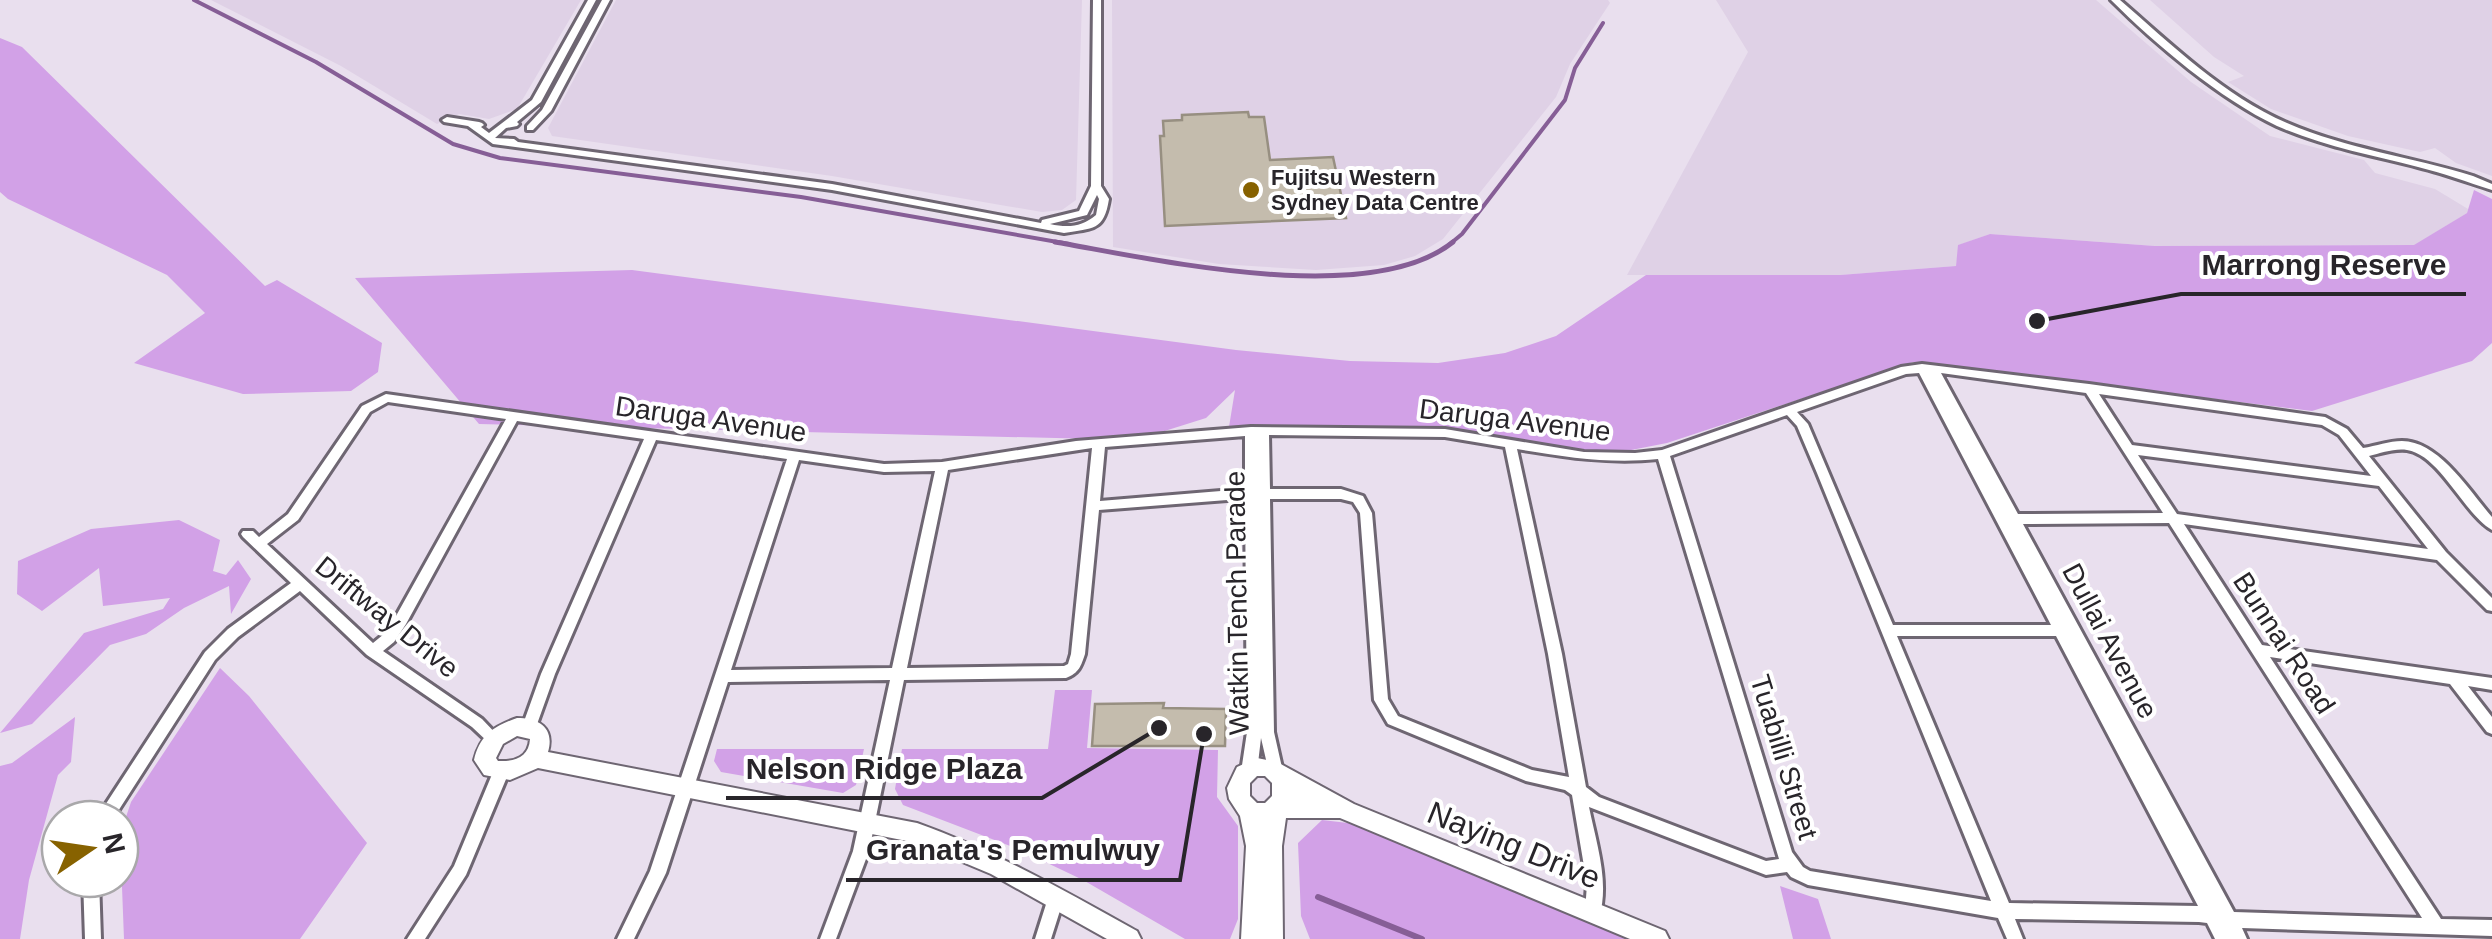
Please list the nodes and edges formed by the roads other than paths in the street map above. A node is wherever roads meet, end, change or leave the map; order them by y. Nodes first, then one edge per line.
1 (592, 0) edge
2 (606, 0) edge
3 (1097, 0) edge
4 (2115, 0) edge
5 (446, 120) dead end
6 (472, 125) junction
7 (505, 125) junction
8 (530, 129) junction
9 (491, 136) junction
10 (508, 143) junction
11 (541, 145) junction
12 (2492, 187) edge
13 (1928, 368) junction
14 (2089, 388) junction
15 (1788, 410) junction
16 (513, 417) junction
17 (1257, 432) junction
18 (652, 435) junction
19 (1099, 443) junction
20 (1510, 444) junction
21 (2128, 449) junction
22 (2358, 453) junction
23 (1663, 454) junction
24 (794, 456) junction
25 (942, 466) junction
26 (2382, 482) junction
27 (1258, 494) junction
28 (1093, 506) junction
29 (2173, 518) junction
30 (2009, 519) junction
31 (2492, 525) edge
32 (253, 539) joint
33 (2441, 556) junction
34 (298, 585) junction
35 (2492, 606) edge
36 (2067, 630) junction
37 (1890, 631) junction
38 (2259, 650) junction
39 (372, 652) junction
40 (900, 674) junction
41 (722, 676) junction
42 (2456, 680) junction
43 (2492, 684) edge
44 (529, 727) junction
45 (2492, 728) edge
46 (494, 739) junction
47 (535, 758) junction
48 (501, 772) junction
49 (1248, 772) junction
50 (1277, 774) junction
51 (686, 788) junction
52 (1577, 788) junction
53 (117, 799) edge
54 (1276, 808) junction
55 (1250, 810) junction
56 (1346, 812) junction
57 (868, 821) junction
58 (1790, 864) junction
59 (1056, 898) junction
60 (92, 899) edge
61 (2003, 911) junction
62 (1593, 912) junction
63 (2221, 919) junction
64 (2436, 926) junction
65 (2492, 928) edge
66 (93, 939) edge
67 (415, 939) edge
68 (625, 939) edge
69 (828, 939) edge
70 (1043, 939) edge
71 (1129, 939) edge
72 (1253, 939) edge
73 (1271, 939) edge
74 (1657, 939) edge
75 (2015, 939) edge
76 (2224, 939) edge
77 (2239, 939) edge

1 - 7 street
2 - 8 street
3 - 11 street
4 - 12 street
5 - 6 street
6 - 7 street
6 - 9 street
7 - 8 street
7 - 9 street
8 - 10 street
8 - 11 street
9 - 10 street
10 - 11 street
13 - 14 street, Daruga Avenue
13 - 15 street, Daruga Avenue
13 - 30 street, Dullai Avenue
14 - 21 street, Bunnai Road
14 - 22 street, Daruga Avenue
15 - 23 street, Daruga Avenue
15 - 37 street
16 - 18 street, Daruga Avenue
16 - 32 street, Daruga Avenue
16 - 39 street
17 - 19 street, Daruga Avenue
17 - 20 street, Daruga Avenue
17 - 27 street, Watkin Tench Parade
18 - 24 street, Daruga Avenue
18 - 44 street
19 - 25 street, Daruga Avenue
19 - 28 street
20 - 23 street, Daruga Avenue
20 - 52 street
21 - 26 street
21 - 29 street, Bunnai Road
22 - 26 street, Daruga Avenue
22 - 31 street
23 - 58 street, Tuabilli Street
24 - 25 street, Daruga Avenue
24 - 41 street
25 - 40 street
26 - 33 street, Daruga Avenue
27 - 28 street
27 - 49 street, Watkin Tench Parade
27 - 50 street, Watkin Tench Parade
27 - 52 street
28 - 40 street
29 - 30 street
29 - 33 street
29 - 38 street, Bunnai Road
30 - 36 street, Dullai Avenue
32 - 34 street, Driftway Drive
33 - 35 street, Daruga Avenue
34 - 39 street, Driftway Drive
34 - 53 street
36 - 37 street
36 - 63 street, Dullai Avenue
37 - 61 street
38 - 42 street
38 - 64 street, Bunnai Road
39 - 46 street, Driftway Drive
40 - 41 street
40 - 57 street
41 - 51 street
42 - 43 street
42 - 45 street
44 - 46 street
44 - 47 street
46 - 48 street
47 - 48 street
47 - 51 street
48 - 67 street
49 - 50 street
49 - 55 street
50 - 54 street
50 - 56 street, Naying Drive
51 - 57 street
51 - 68 street
52 - 58 street
52 - 62 street
54 - 55 street
54 - 56 street, Naying Drive
54 - 73 street
55 - 72 street
56 - 62 street, Naying Drive
57 - 59 street
57 - 69 street
58 - 61 street, Tuabilli Street
59 - 70 street
59 - 71 street
60 - 66 street
61 - 63 street, Tuabilli Street
61 - 75 street
62 - 74 street, Naying Drive
63 - 64 street, Tuabilli Street
63 - 76 street, Dullai Avenue
63 - 77 street, Dullai Avenue
64 - 65 street, Tuabilli Street

